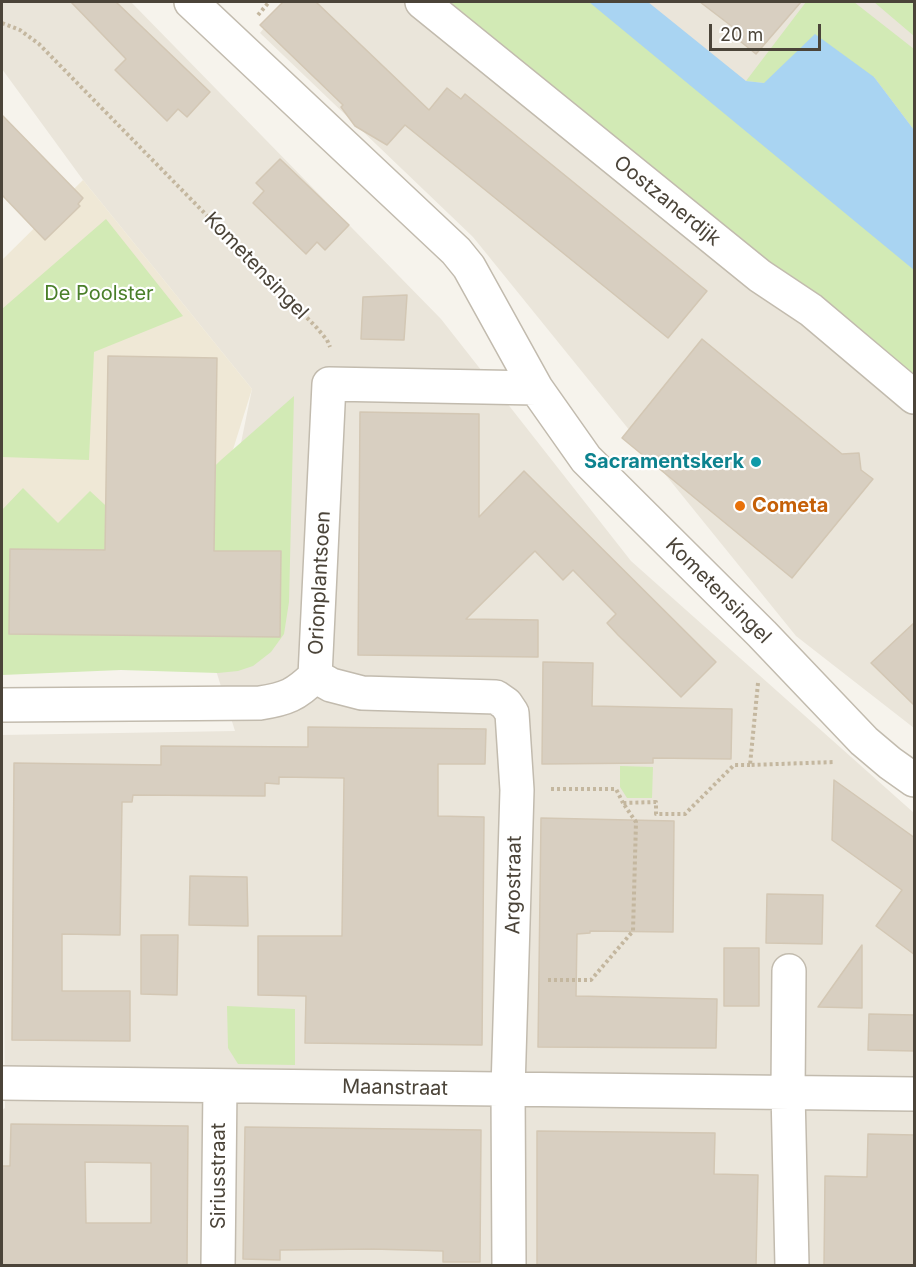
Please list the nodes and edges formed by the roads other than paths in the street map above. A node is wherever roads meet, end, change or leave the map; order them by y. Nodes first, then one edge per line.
1 (191, 2) edge
2 (422, 2) edge
3 (536, 388) junction
4 (915, 397) edge
5 (315, 676) junction
6 (2, 705) edge
7 (915, 780) edge
8 (789, 970) dead end
9 (2, 1083) edge
10 (220, 1086) junction
11 (508, 1089) junction
12 (788, 1092) junction
13 (915, 1094) edge
14 (219, 1266) edge
15 (509, 1266) edge
16 (792, 1266) edge

1 - 3 street, Kometensingel
2 - 4 street, Oostzanerdijk
3 - 5 street, Orionplantsoen
3 - 7 street, Kometensingel
5 - 6 street, Orionplantsoen
5 - 11 street, Argostraat
8 - 12 street
9 - 10 street, Maanstraat
10 - 11 street, Maanstraat
10 - 14 street, Siriusstraat
11 - 12 street, Maanstraat
11 - 15 street, Argostraat
12 - 13 street, Maanstraat
12 - 16 street

